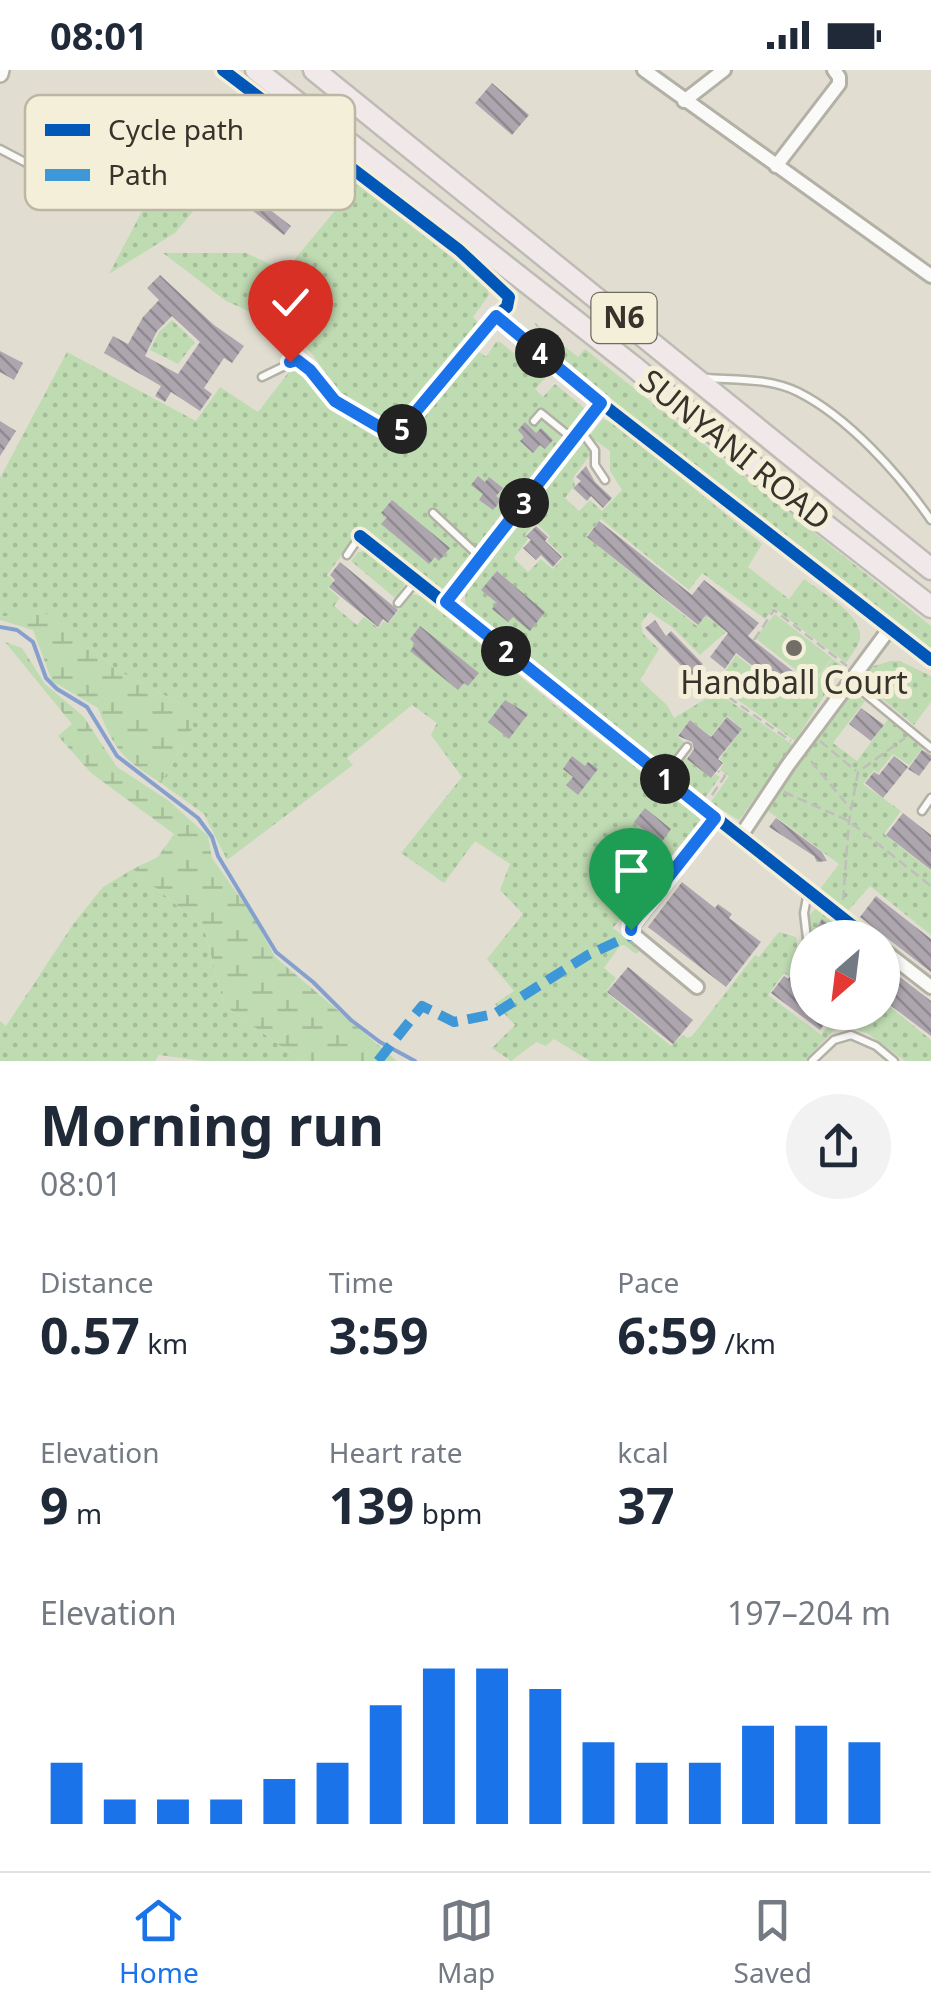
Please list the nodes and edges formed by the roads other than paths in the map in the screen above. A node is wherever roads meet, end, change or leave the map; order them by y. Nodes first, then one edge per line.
1 (223, 70) edge
2 (256, 70) edge
3 (314, 70) edge
4 (644, 70) edge
5 (724, 70) edge
6 (834, 70) edge
7 (256, 95) edge
8 (288, 95) edge
9 (345, 95) edge
10 (684, 102) junction
11 (355, 103) edge
12 (355, 148) edge
13 (0, 149) edge
14 (25, 162) edge
15 (776, 166) junction
16 (355, 171) edge
17 (931, 276) edge
18 (496, 316) junction
19 (262, 377) dead end
20 (698, 377) junction
21 (601, 403) junction
22 (534, 420) dead end
23 (577, 435) junction
24 (605, 480) dead end
25 (433, 513) dead end
26 (931, 520) edge
27 (360, 536) joint
28 (347, 556) dead end
29 (481, 558) junction
30 (931, 568) edge
31 (417, 580) junction
32 (446, 602) junction
33 (398, 603) dead end
34 (931, 607) edge
35 (890, 628) junction
36 (931, 660) edge
37 (853, 677) junction
38 (687, 747) dead end
39 (931, 748) edge
40 (663, 778) junction
41 (931, 798) edge
42 (922, 811) dead end
43 (715, 818) junction
44 (740, 837) junction
45 (809, 891) junction
46 (805, 920) edge
47 (846, 920) edge
48 (900, 963) edge
49 (697, 987) dead end
50 (931, 988) edge
51 (812, 1061) edge
52 (894, 1061) edge

1 - 7 street
2 - 8 main road, SUNYANI ROAD / N6
3 - 9 main road, N6
4 - 10 street
5 - 10 street
6 - 15 street
10 - 15 street
11 - 20 main road, N6
12 - 34 main road, SUNYANI ROAD / N6
13 - 14 lane
15 - 17 street
16 - 18 street
18 - 19 lane
18 - 21 street
20 - 26 lane
20 - 30 main road, N6
21 - 23 street
21 - 35 street
22 - 23 lane
23 - 24 lane
23 - 29 street
25 - 29 lane
27 - 28 lane
27 - 31 street
29 - 32 street
31 - 32 street
31 - 33 lane
32 - 40 street
35 - 36 street
35 - 37 street
37 - 39 lane
37 - 44 street
38 - 40 lane
40 - 43 street
41 - 42 lane
43 - 44 street
43 - 49 street
44 - 45 street
45 - 46 lane
45 - 47 street
48 - 50 street
51 - 52 lane

